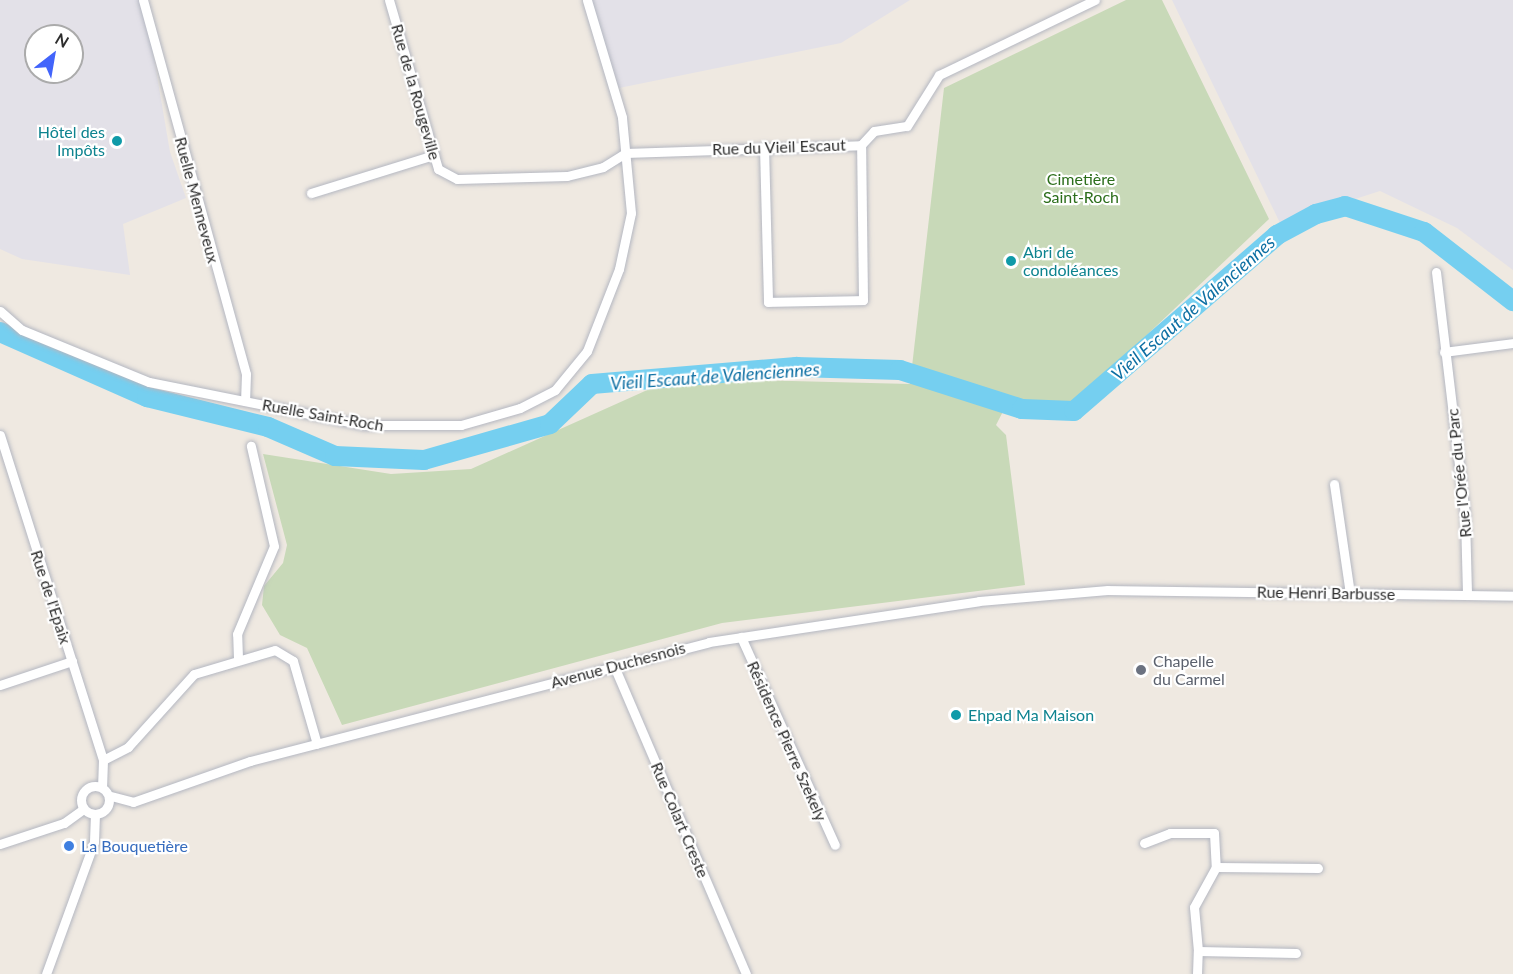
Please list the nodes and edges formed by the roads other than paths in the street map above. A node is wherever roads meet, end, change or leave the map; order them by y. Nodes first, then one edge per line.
1 (143, 0) edge
2 (389, 0) edge
3 (587, 0) edge
4 (1095, 0) edge
5 (861, 145) junction
6 (764, 147) junction
7 (625, 153) junction
8 (434, 155) junction
9 (311, 193) dead end
10 (1436, 272) dead end
11 (0, 311) edge
12 (1513, 343) edge
13 (1444, 352) junction
14 (244, 401) junction
15 (0, 435) edge
16 (251, 446) dead end
17 (1334, 484) dead end
18 (1138, 590) joint
19 (1350, 594) junction
20 (1467, 595) junction
21 (1513, 596) edge
22 (741, 636) junction
23 (238, 658) junction
24 (72, 661) junction
25 (614, 666) junction
26 (0, 685) edge
27 (317, 744) junction
28 (103, 760) junction
29 (102, 785) junction
30 (111, 796) junction
31 (82, 810) junction
32 (95, 815) junction
33 (1144, 843) dead end
34 (0, 844) edge
35 (835, 845) dead end
36 (1216, 867) junction
37 (1318, 868) dead end
38 (1198, 951) junction
39 (1296, 953) dead end
40 (46, 974) edge
41 (746, 974) edge
42 (1197, 974) edge

1 - 14 street, Ruelle Menneveux
2 - 8 street, Rue de la Rougeville
3 - 7 street, Ruelle Saint-Roch
4 - 5 street, Rue du Vieil Escaut
5 - 6 street, Rue du Vieil Escaut
5 - 6 street
6 - 7 street, Rue du Vieil Escaut
7 - 8 street, Rue de la Rougeville
7 - 14 street, Ruelle Saint-Roch
8 - 9 street
10 - 13 street, Rue l'Orée du Parc
11 - 14 street, Ruelle Saint-Roch
12 - 13 street
13 - 20 street, Rue l'Orée du Parc
15 - 24 street, Rue de l'Epaix
16 - 23 street
17 - 19 street
18 - 19 street, Rue Henri Barbusse
18 - 22 street, Avenue Duchesnois
19 - 20 street, Rue Henri Barbusse
20 - 21 street, Rue Henri Barbusse
22 - 25 street, Avenue Duchesnois
22 - 35 street, Résidence Pierre Szekely
23 - 27 street
23 - 28 street
24 - 26 street
24 - 28 street, Rue de l'Epaix
25 - 27 street, Avenue Duchesnois
25 - 41 street, Rue Colart Creste
27 - 30 street, Avenue Duchesnois
28 - 29 street, Rue de l'Epaix
29 - 30 street
29 - 31 street
30 - 32 street
31 - 32 street
31 - 34 street
32 - 40 street
33 - 36 street
36 - 37 street
36 - 38 street
38 - 39 street
38 - 42 street

